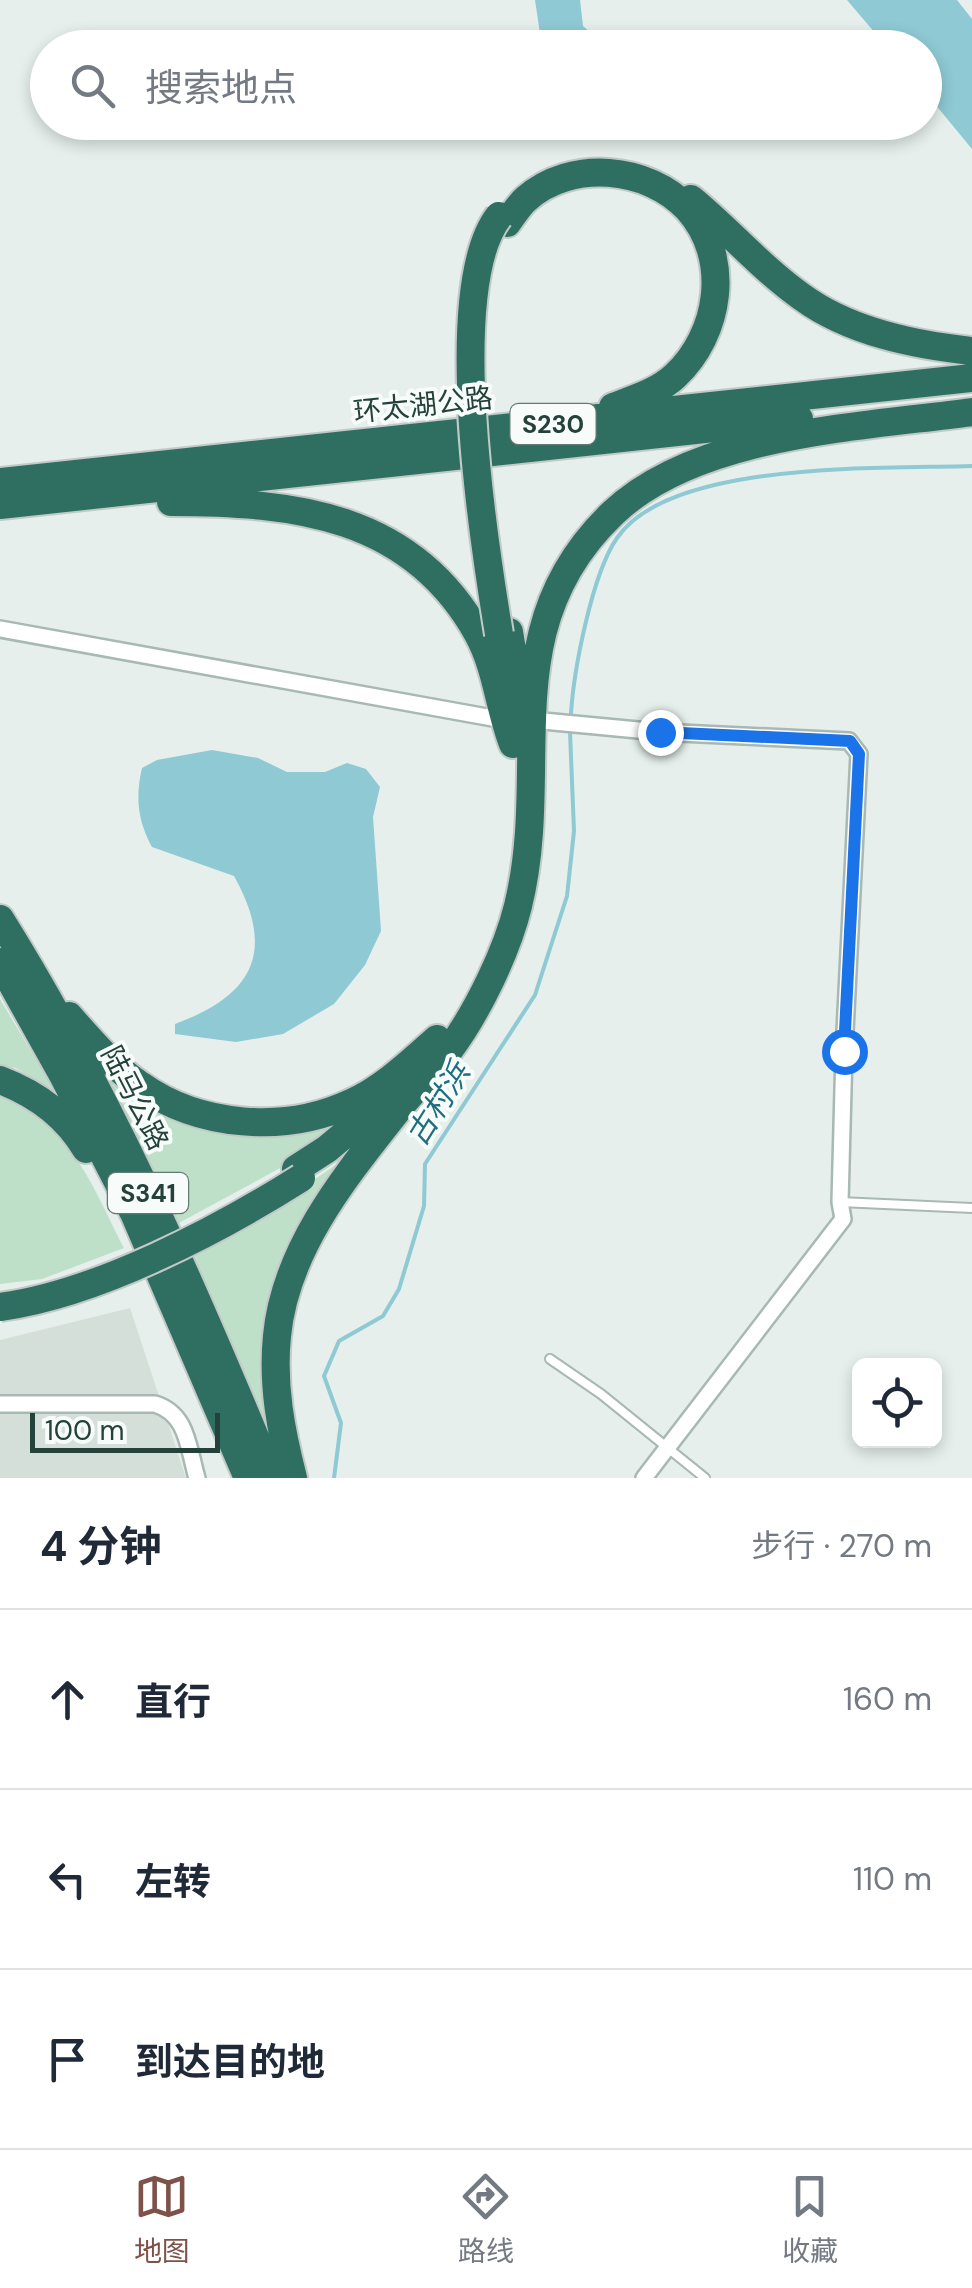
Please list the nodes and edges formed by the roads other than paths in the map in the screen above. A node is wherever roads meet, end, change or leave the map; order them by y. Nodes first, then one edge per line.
1 (503, 220) junction
2 (972, 351) edge
3 (972, 378) edge
4 (972, 401) edge
5 (972, 412) edge
6 (233, 458) junction
7 (0, 482) edge
8 (137, 488) junction
9 (0, 508) edge
10 (0, 629) edge
11 (498, 719) dead end
12 (528, 737) junction
13 (0, 897) edge
14 (0, 919) edge
15 (0, 962) edge
16 (436, 1039) junction
17 (0, 1080) edge
18 (396, 1112) junction
19 (298, 1174) junction
20 (840, 1202) junction
21 (972, 1208) edge
22 (0, 1296) edge
23 (0, 1307) edge
24 (550, 1358) dead end
25 (0, 1404) edge
26 (667, 1450) junction
27 (197, 1478) edge
28 (247, 1478) edge
29 (272, 1478) edge
30 (292, 1478) edge
31 (644, 1478) edge
32 (705, 1478) edge

1 - 2 highway
1 - 6 highway
1 - 12 highway, bridge
3 - 6 highway, 环太湖公路 / S230
4 - 8 highway, 环太湖公路 / S230
5 - 12 highway
6 - 8 highway, 环太湖公路 / S230
7 - 8 highway, 环太湖公路 / S230
8 - 9 highway
8 - 12 highway
10 - 11 street
12 - 16 highway
12 - 18 highway
12 - 20 street
13 - 16 highway
14 - 29 highway, 陆马公路 / S341
15 - 28 highway, 陆马公路 / S341
16 - 19 highway
17 - 28 highway
18 - 19 highway
18 - 30 highway
19 - 22 highway
19 - 23 highway, bridge
20 - 21 lane
20 - 26 street
24 - 26 lane
25 - 27 street
26 - 31 street
26 - 32 lane

